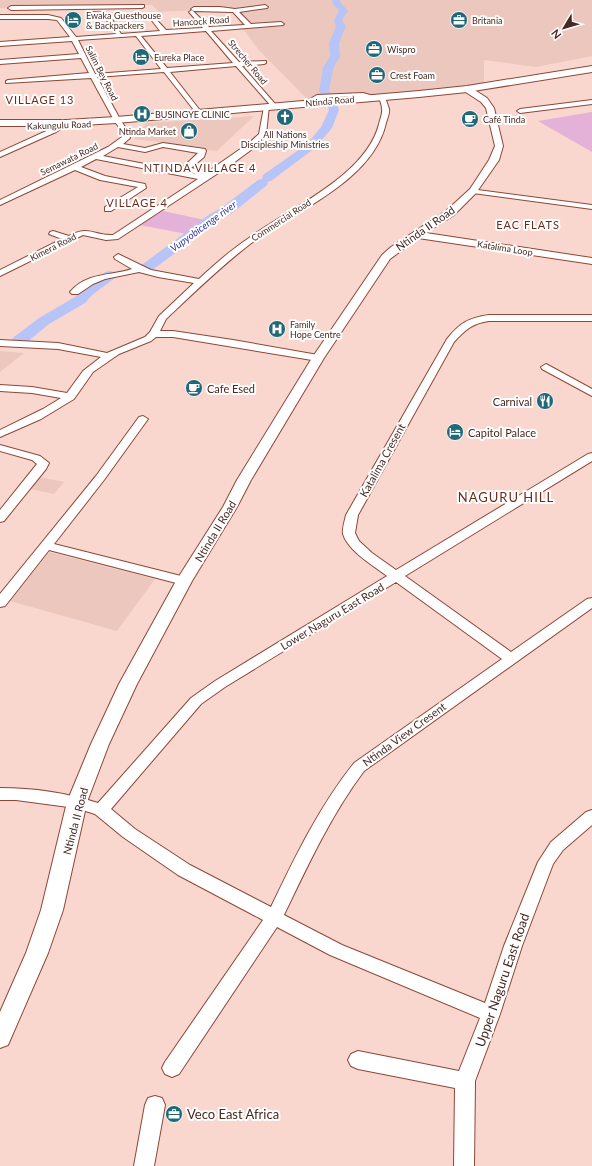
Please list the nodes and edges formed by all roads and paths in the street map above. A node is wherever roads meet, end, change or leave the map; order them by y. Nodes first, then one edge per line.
1 (142, 6) dead end
2 (265, 7) dead end
3 (11, 8) dead end
4 (235, 11) junction
5 (87, 14) dead end
6 (0, 17) edge
7 (153, 18) dead end
8 (281, 24) dead end
9 (249, 26) junction
10 (208, 29) junction
11 (165, 33) junction
12 (138, 35) junction
13 (120, 36) junction
14 (75, 40) junction
15 (3, 42) edge
16 (83, 56) junction
17 (0, 62) edge
18 (264, 62) dead end
19 (238, 64) junction
20 (592, 69) edge
21 (165, 70) junction
22 (592, 72) edge
23 (92, 75) junction
24 (8, 82) dead end
25 (469, 90) junction
26 (380, 98) junction
27 (592, 102) edge
28 (269, 107) junction
29 (520, 111) dead end
30 (199, 112) junction
31 (117, 121) junction
32 (0, 123) edge
33 (65, 124) junction
34 (0, 126) edge
35 (118, 145) junction
36 (0, 155) edge
37 (96, 157) junction
38 (74, 168) junction
39 (201, 178) junction
40 (473, 191) junction
41 (0, 203) edge
42 (591, 206) edge
43 (108, 209) dead end
44 (54, 234) dead end
45 (417, 234) junction
46 (70, 239) junction
47 (118, 257) dead end
48 (592, 261) edge
49 (138, 270) junction
50 (0, 273) edge
51 (202, 282) junction
52 (75, 292) dead end
53 (592, 318) edge
54 (154, 334) junction
55 (0, 343) edge
56 (109, 356) junction
57 (318, 358) junction
58 (546, 367) dead end
59 (0, 388) edge
60 (592, 394) edge
61 (70, 397) junction
62 (143, 419) dead end
63 (0, 434) edge
64 (0, 448) edge
65 (592, 456) edge
66 (0, 518) edge
67 (45, 545) junction
68 (398, 576) junction
69 (184, 582) junction
70 (592, 602) edge
71 (0, 603) edge
72 (511, 658) junction
73 (0, 794) edge
74 (78, 802) junction
75 (101, 810) junction
76 (592, 816) edge
77 (274, 918) junction
78 (491, 1014) junction
79 (0, 1038) edge
80 (358, 1060) dead end
81 (172, 1068) dead end
82 (465, 1081) junction
83 (155, 1106) dead end
84 (144, 1166) edge
85 (464, 1166) edge

1 - 3 street
2 - 4 street
4 - 9 street
4 - 10 street, Strecher Road
5 - 13 street
6 - 14 street, Salim Bey Road
7 - 11 street
8 - 9 street, Hancock Road
9 - 10 street, Hancock Road
10 - 11 street, Hancock Road
10 - 19 street, Strecher Road
11 - 12 street, Hancock Road
12 - 13 street, Hancock Road
12 - 21 street
13 - 14 street, Hancock Road
14 - 15 street, Hancock Road
14 - 16 street, Salim Bey Road
16 - 17 street
16 - 23 street, Salim Bey Road
18 - 19 street
19 - 21 street
19 - 28 street, Strecher Road
20 - 25 main road, Ntinda Road
21 - 23 street
21 - 30 street
22 - 25 main road, Ntinda Road
23 - 24 street
23 - 31 street, Salim Bey Road
25 - 26 main road, Ntinda Road
25 - 40 street, Ntinda II Road
26 - 28 main road, Ntinda Road
26 - 28 main road, Ntinda Road
26 - 51 street, Commercial Road
27 - 29 street
28 - 30 main road, Ntinda Road
28 - 31 main road, Ntinda Road
28 - 39 street, Kimera Road
30 - 31 main road, Ntinda Road
31 - 33 main road, Kakungulu Road
31 - 35 street
32 - 33 main road, Kakungulu Road
33 - 34 main road, Kakungulu Road
33 - 36 street
35 - 37 street, Semawata Road
35 - 39 street
37 - 38 street, Semawata Road
37 - 39 street
38 - 41 street, Semawata Road
38 - 43 street
39 - 46 street, Kimera Road
40 - 42 street
40 - 45 street, Ntinda II Road
44 - 46 street
45 - 48 street, Katalima Loop
45 - 57 street, Ntinda II Road
46 - 50 street, Kimera Road
47 - 49 street
49 - 51 street
49 - 52 street
51 - 54 street, Commercial Road
53 - 68 street, Katalima Cresent
54 - 56 street
54 - 57 street
55 - 56 street
56 - 61 street
57 - 69 street, Ntinda II Road
58 - 60 street
59 - 61 street
61 - 63 street
62 - 67 street
64 - 66 street
65 - 68 street, Lower Naguru East Road
67 - 69 street
67 - 71 street
68 - 72 street, Katalima Cresent
68 - 75 street, Lower Naguru East Road
69 - 74 street, Ntinda II Road
70 - 72 street, Ntinda View Cresent
72 - 77 street, Ntinda View Cresent
73 - 74 street
74 - 75 street
74 - 79 street, Ntinda II Road
75 - 77 street
76 - 78 street, Upper Naguru East Road
77 - 78 street
77 - 81 street, Ntinda View Cresent
78 - 82 street, Upper Naguru East Road
80 - 82 street
82 - 85 street, Upper Naguru East Road
83 - 84 street

